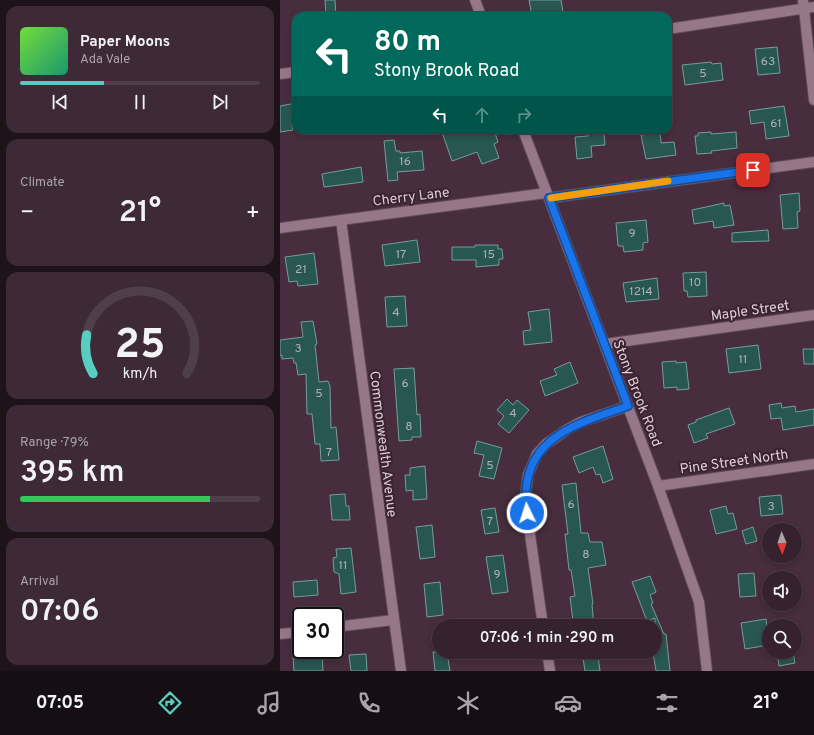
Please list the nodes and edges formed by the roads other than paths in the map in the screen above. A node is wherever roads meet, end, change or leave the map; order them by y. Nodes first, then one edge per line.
1 (475, 0) edge
2 (807, 5) edge
3 (480, 12) edge
4 (672, 29) edge
5 (292, 72) edge
6 (280, 74) edge
7 (814, 100) edge
8 (525, 134) edge
9 (814, 162) edge
10 (548, 196) junction
11 (341, 220) junction
12 (280, 228) edge
13 (814, 315) edge
14 (604, 344) junction
15 (628, 406) junction
16 (814, 464) edge
17 (658, 486) junction
18 (542, 619) edge
19 (393, 620) junction
20 (344, 626) edge
21 (292, 633) edge
22 (280, 634) edge
23 (548, 659) edge
24 (401, 671) edge
25 (550, 671) edge
26 (707, 671) edge

1 - 3 street
2 - 4 street
2 - 7 street
5 - 6 street
8 - 10 street, Stony Brook Road
9 - 10 street, Cherry Lane
10 - 11 street, Cherry Lane
10 - 14 street, Stony Brook Road
11 - 12 street, Cherry Lane
11 - 19 street, Commonwealth Avenue
13 - 14 street, Maple Street
14 - 15 street, Stony Brook Road
15 - 17 street, Stony Brook Road
15 - 18 street
16 - 17 street, Pine Street North
17 - 26 street, Stony Brook Road
19 - 20 street
19 - 24 street, Commonwealth Avenue
21 - 22 street
23 - 25 street

